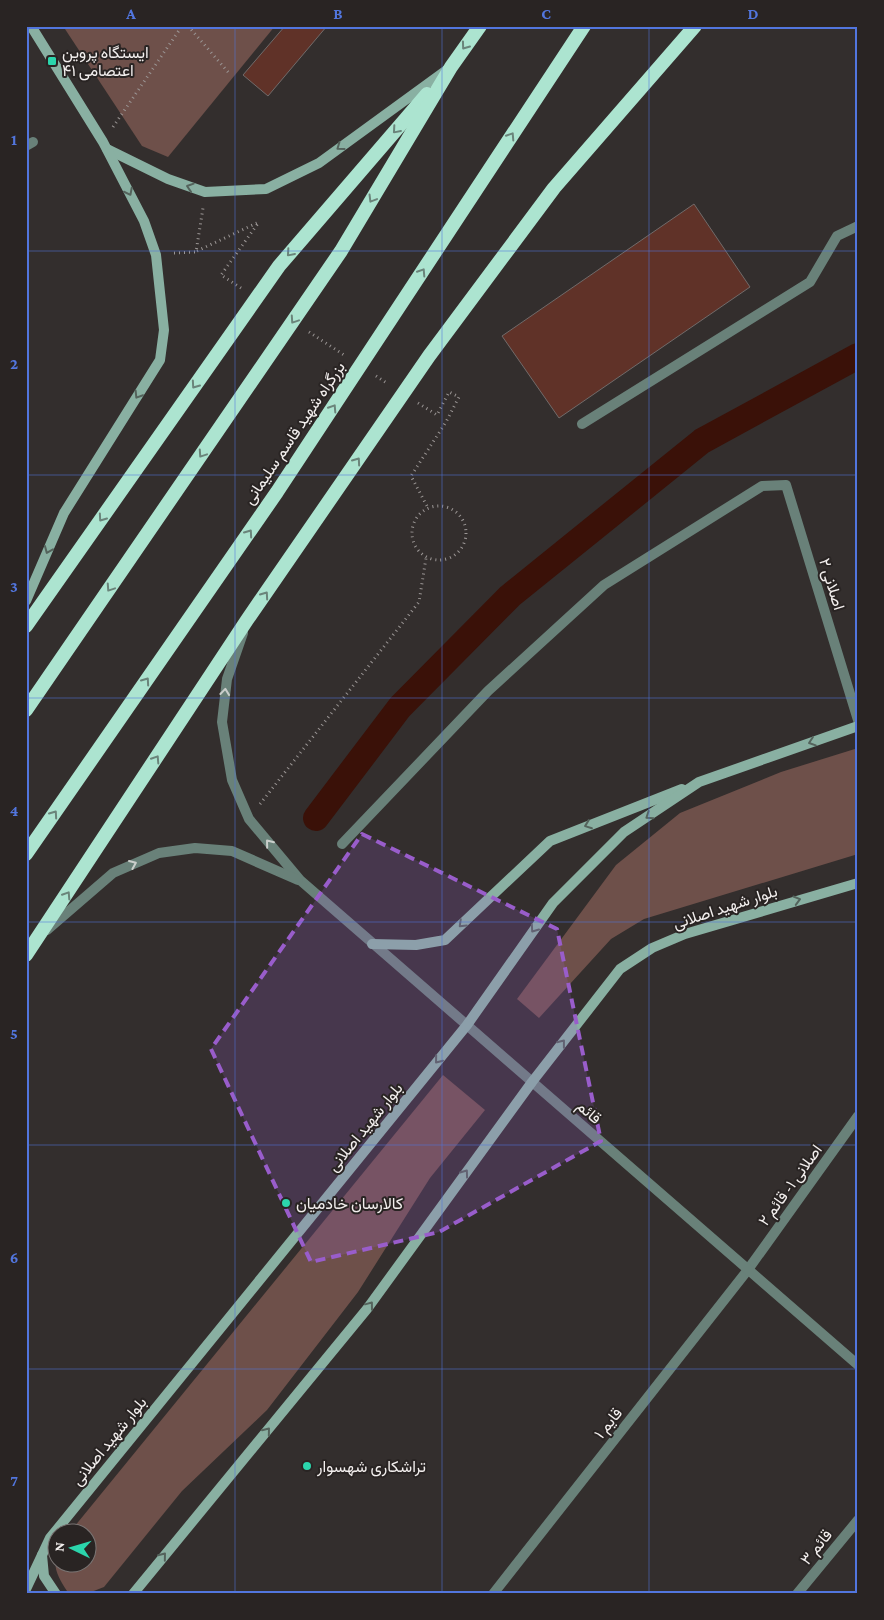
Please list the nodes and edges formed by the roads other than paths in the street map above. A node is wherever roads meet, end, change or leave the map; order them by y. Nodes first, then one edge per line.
1 (31, 26) edge
2 (480, 26) edge
3 (584, 26) edge
4 (695, 26) edge
5 (450, 67) junction
6 (105, 146) junction
7 (858, 226) edge
8 (582, 424) dead end
9 (26, 601) edge
10 (247, 620) junction
11 (26, 626) edge
12 (26, 710) edge
13 (858, 720) edge
14 (858, 726) edge
15 (699, 782) junction
16 (342, 844) dead end
17 (26, 854) edge
18 (300, 880) junction
19 (858, 883) edge
20 (40, 936) junction
21 (372, 944) junction
22 (26, 955) edge
23 (467, 1025) junction
24 (532, 1082) junction
25 (858, 1116) edge
26 (747, 1271) junction
27 (858, 1365) edge
28 (858, 1520) edge
29 (41, 1554) junction
30 (26, 1589) edge
31 (56, 1594) edge
32 (132, 1594) edge
33 (493, 1594) edge
34 (797, 1594) edge

1 - 6 main road
2 -> 5 highway
17 -> 3 highway, بزرگراه شهید قاسم سلیمانی
10 -> 4 highway
5 -> 6 main road
5 -> 11 highway
5 -> 12 highway
6 -> 9 main road
7 - 8 street
18 -> 10 street
20 -> 10 highway
13 - 16 street, اصلانی ۲
14 -> 15 main road, بلوار شهید اصلانی
15 -> 21 main road, بلوار شهید اصلانی
15 -> 23 main road, بلوار شهید اصلانی
20 -> 18 street
18 - 21 street, قائم
24 -> 19 main road, بلوار شهید اصلانی
20 - 22 highway
21 - 23 street, قائم
23 - 24 street, قائم
23 -> 29 main road, بلوار شهید اصلانی
24 - 26 street, قائم
32 -> 24 main road, بلوار شهید اصلانی
25 - 26 street, اصلانی ۱- قائم ۲
26 - 27 street, قائم
26 - 33 street, قایم ۱
28 - 34 street, قائم ۳
29 - 30 main road, بلوار شهید اصلانی
29 - 31 main road

